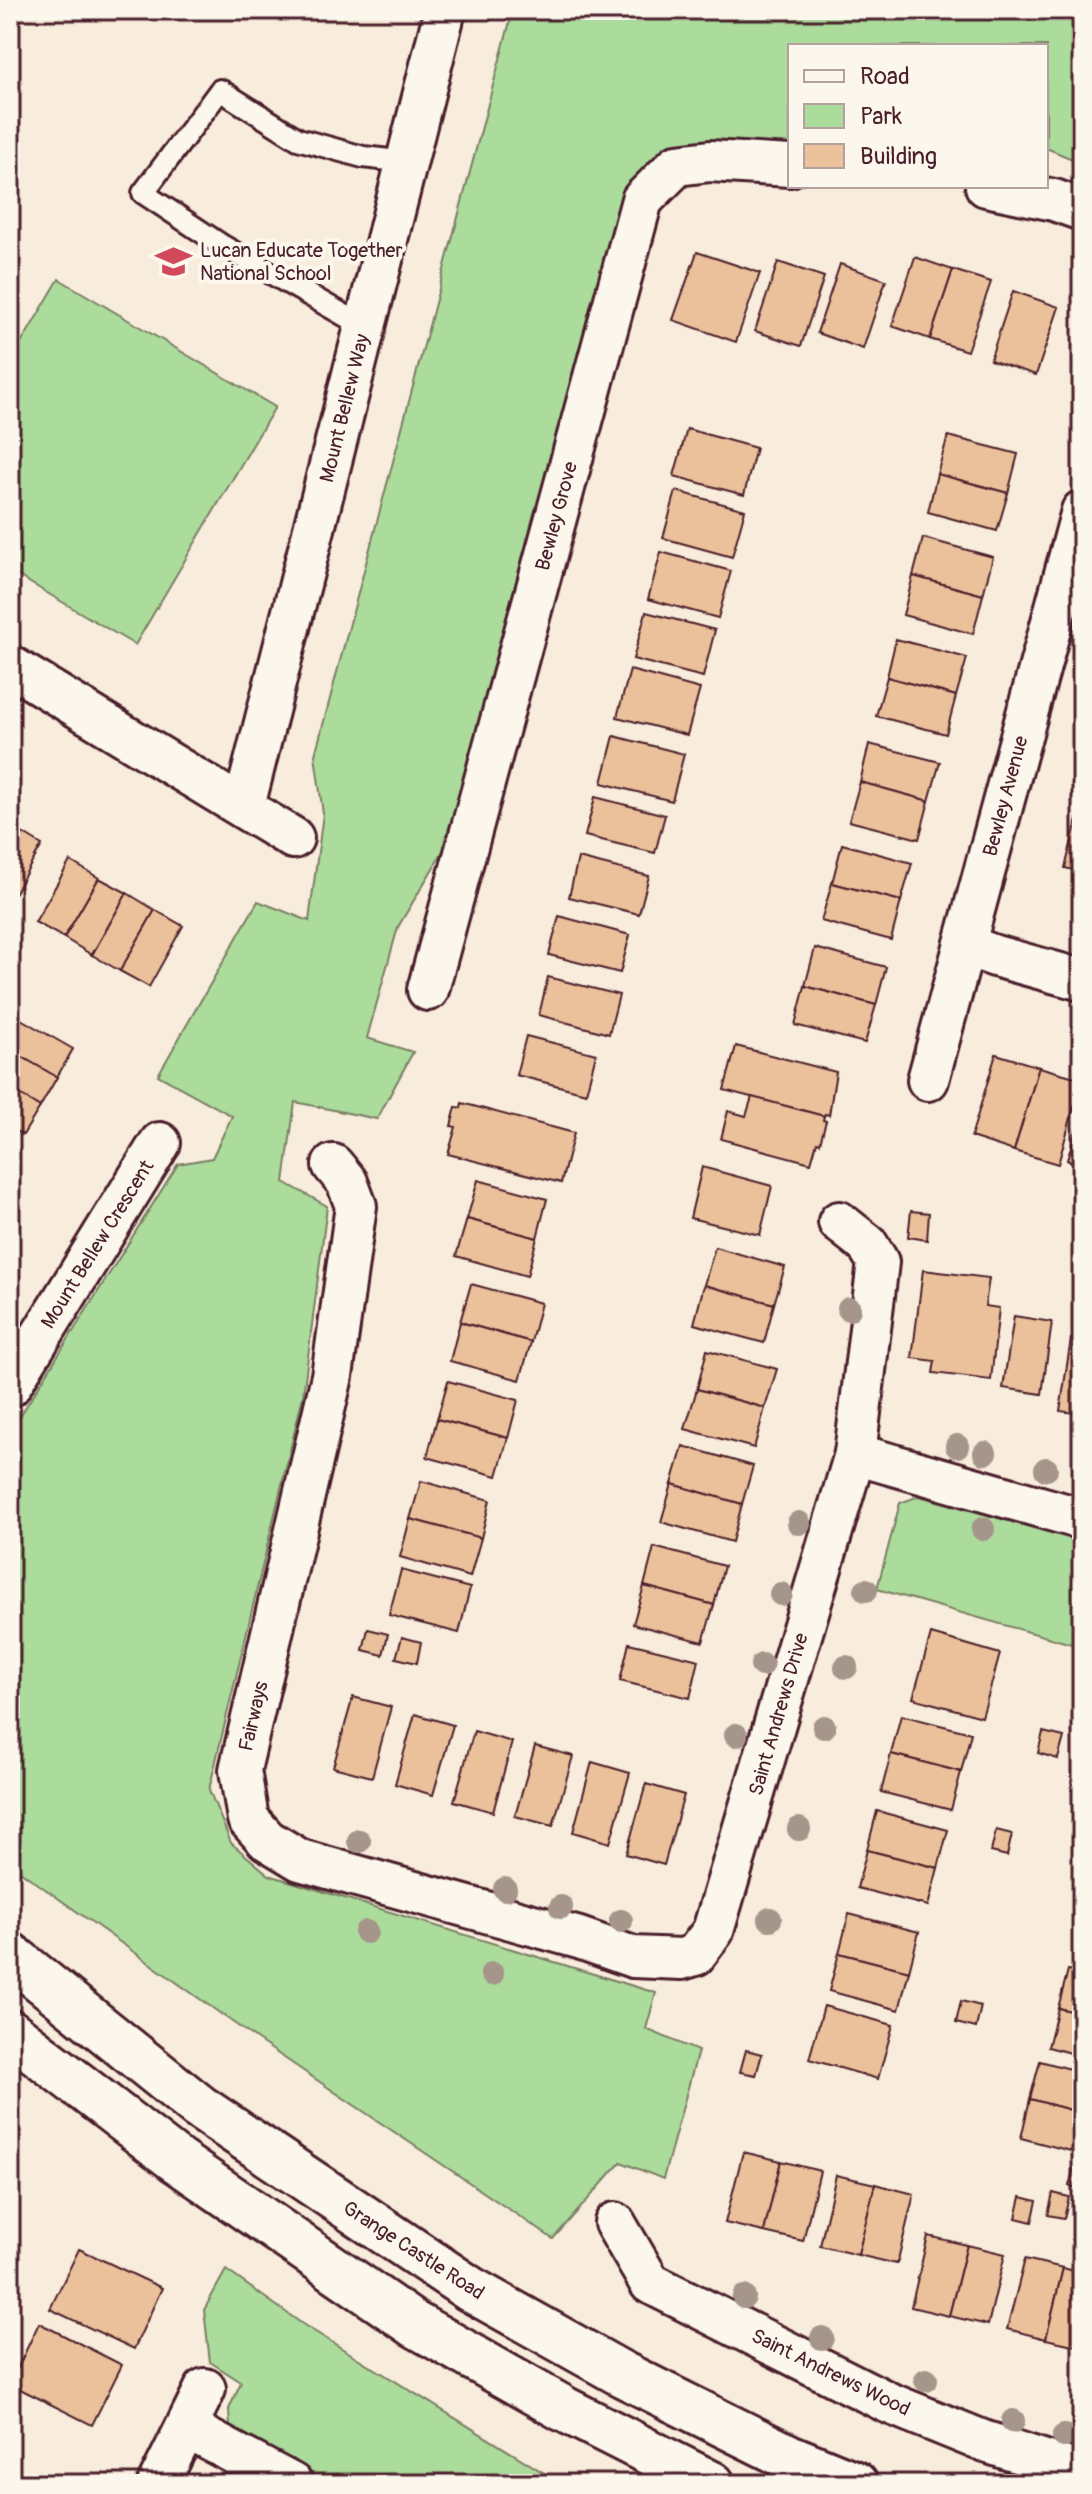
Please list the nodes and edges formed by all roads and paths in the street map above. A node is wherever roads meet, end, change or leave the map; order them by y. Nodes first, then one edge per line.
1 (445, 10) edge
2 (407, 162) junction
3 (788, 166) edge
4 (996, 188) edge
5 (1082, 210) edge
6 (365, 327) junction
7 (1082, 511) edge
8 (10, 666) edge
9 (244, 806) junction
10 (293, 838) dead end
11 (965, 945) junction
12 (1082, 980) edge
13 (428, 990) dead end
14 (928, 1080) dead end
15 (160, 1143) dead end
16 (333, 1165) dead end
17 (839, 1222) dead end
18 (10, 1386) edge
19 (855, 1454) junction
20 (1082, 1519) edge
21 (10, 1955) edge
22 (682, 1959) joint
23 (10, 2032) edge
24 (615, 2223) dead end
25 (205, 2389) dead end
26 (187, 2428) junction
27 (1082, 2473) edge
28 (158, 2484) edge
29 (292, 2484) edge
30 (712, 2484) edge
31 (855, 2484) edge

1 - 2 street, Mount Bellew Way
2 - 6 street, Mount Bellew Way
2 - 6 lane
3 - 13 street, Bewley Grove
4 - 5 street
6 - 9 street, Mount Bellew Way
7 - 11 street, Bewley Avenue
8 - 9 street
9 - 10 street
11 - 12 street
11 - 14 street, Bewley Avenue
15 - 18 street, Mount Bellew Crescent
16 - 22 street, Fairways
17 - 19 street, Saint Andrews Drive
19 - 20 street
19 - 22 street, Saint Andrews Drive
21 - 31 main road, Grange Castle Road
23 - 30 main road
24 - 27 street, Saint Andrews Wood
25 - 26 street
26 - 28 street
26 - 29 street

